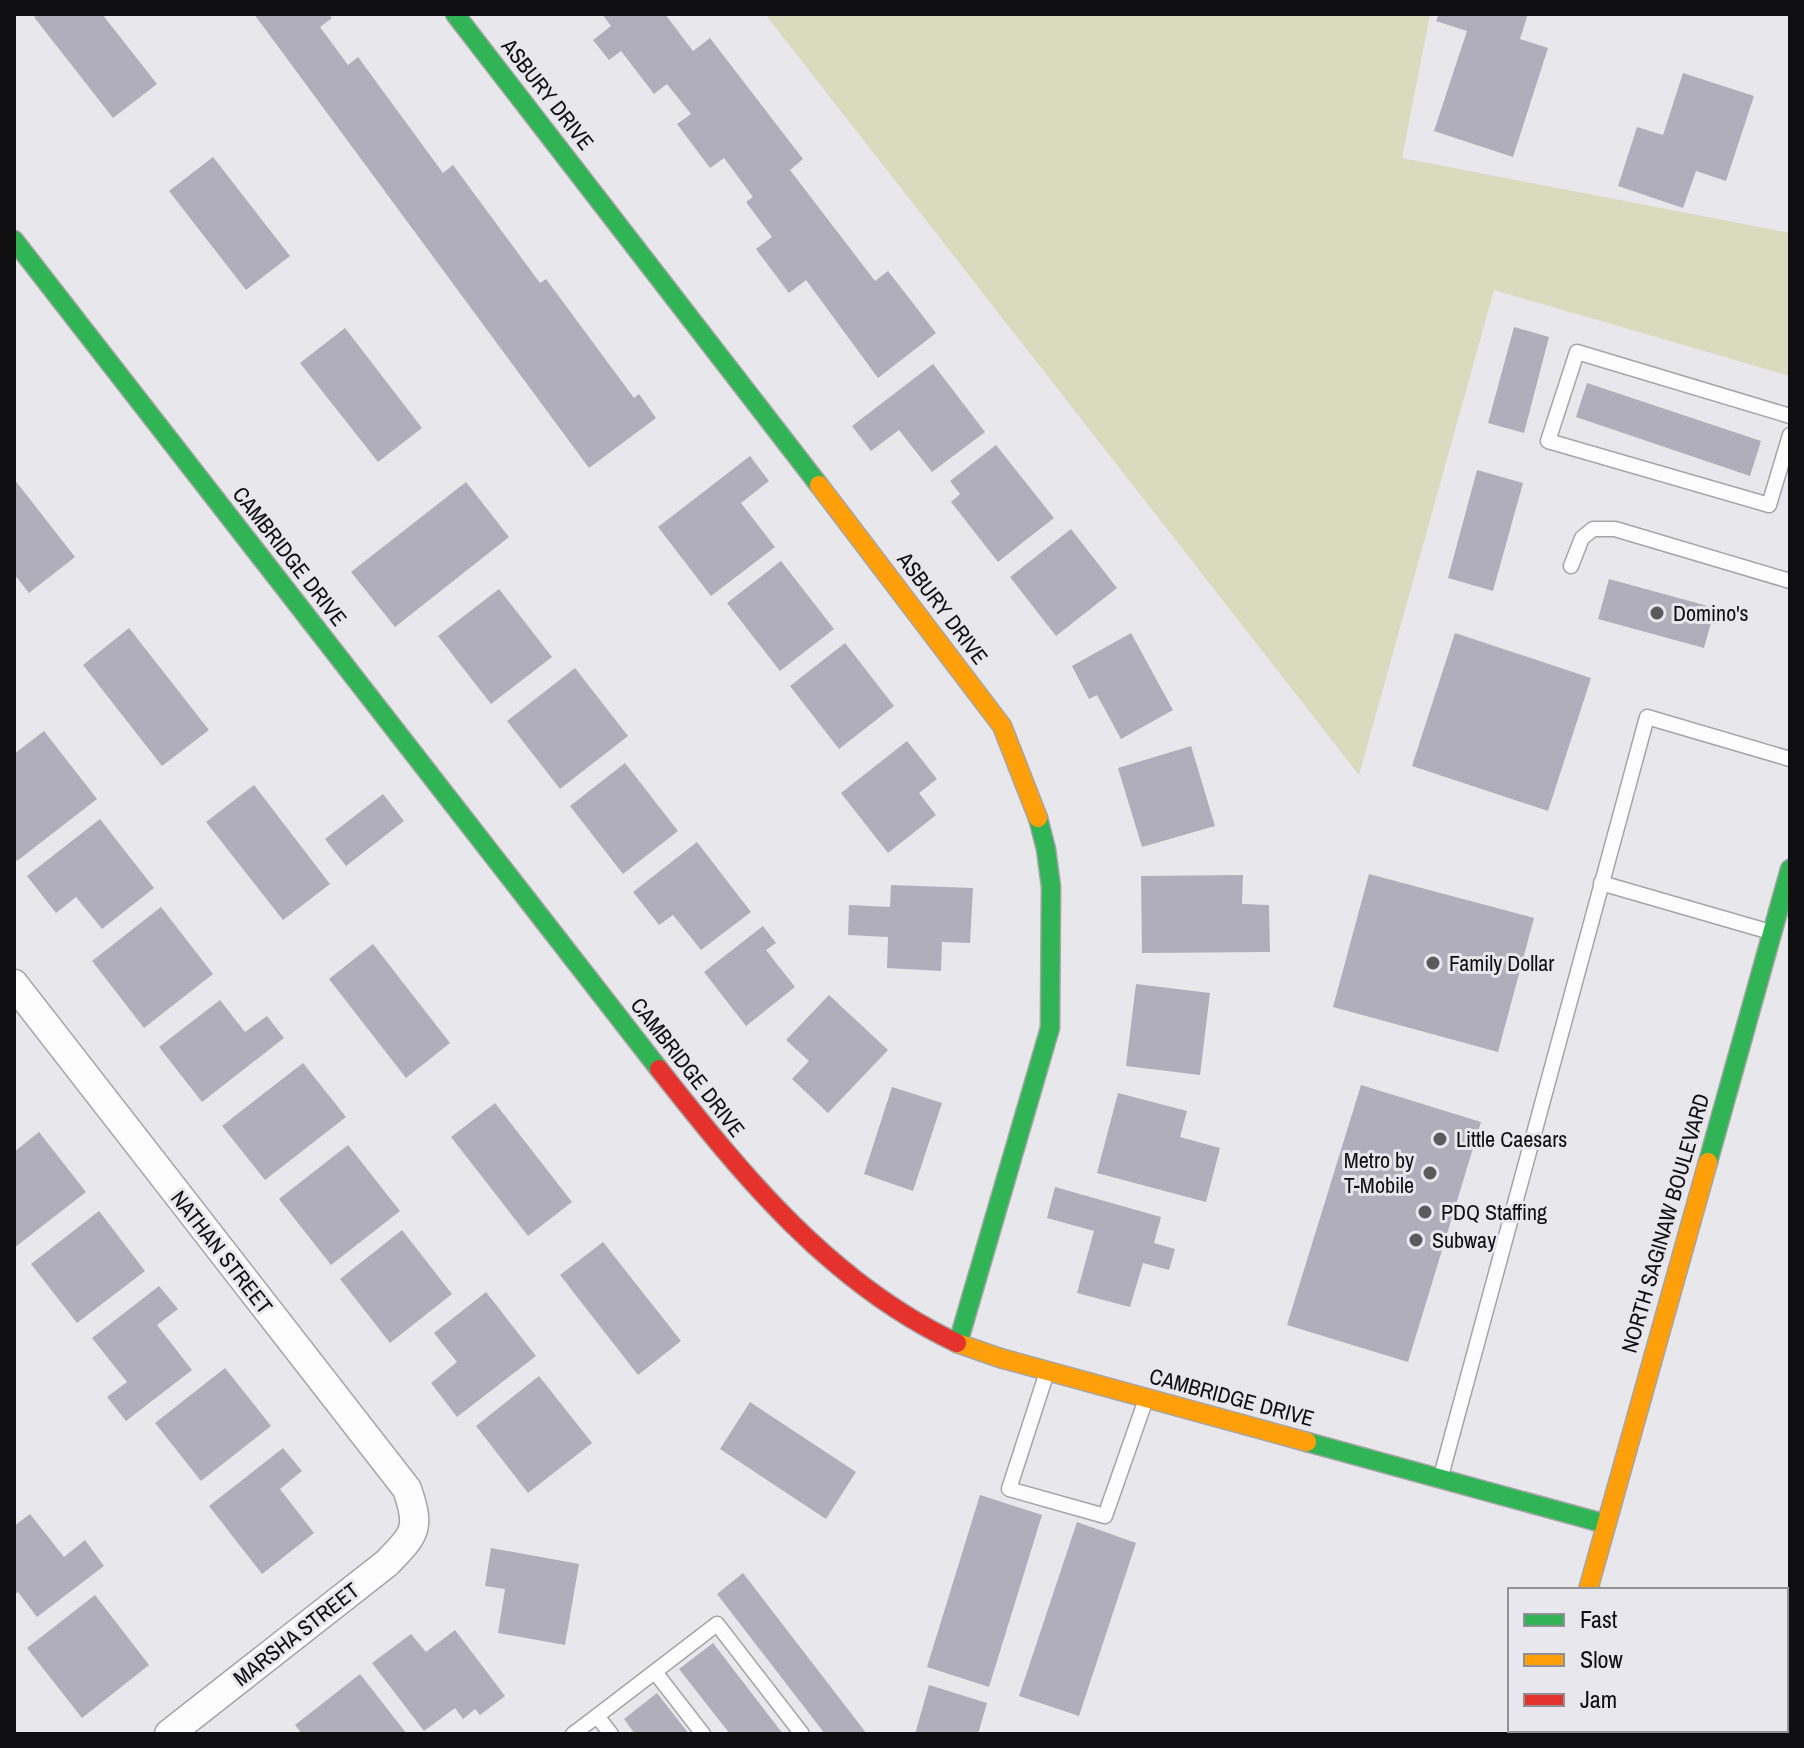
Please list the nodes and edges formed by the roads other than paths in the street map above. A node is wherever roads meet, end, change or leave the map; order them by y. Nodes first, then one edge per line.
1 (455, 14) edge
2 (14, 240) edge
3 (1790, 416) edge
4 (1790, 435) edge
5 (1788, 453) edge
6 (1571, 566) dead end
7 (1790, 581) edge
8 (1790, 759) edge
9 (1790, 869) edge
10 (1601, 883) junction
11 (1772, 932) junction
12 (14, 984) edge
13 (958, 1343) junction
14 (1047, 1371) junction
15 (1146, 1399) junction
16 (1440, 1480) junction
17 (1606, 1524) junction
18 (416, 1527) joint
19 (1589, 1588) edge
20 (655, 1672) junction
21 (597, 1716) junction
22 (169, 1734) edge
23 (573, 1734) edge
24 (611, 1734) edge
25 (703, 1734) edge
26 (802, 1734) edge

1 - 13 street, ASBURY DRIVE
2 - 13 street, CAMBRIDGE DRIVE
3 - 5 lane
4 - 5 lane
6 - 7 lane
8 - 10 lane
9 - 11 street, NORTH SAGINAW BOULEVARD
10 - 11 lane
10 - 16 lane
11 - 17 street, NORTH SAGINAW BOULEVARD
12 - 18 street, NATHAN STREET
13 - 14 street, CAMBRIDGE DRIVE
14 - 15 street, CAMBRIDGE DRIVE
14 - 15 lane
15 - 16 street, CAMBRIDGE DRIVE
16 - 17 street, CAMBRIDGE DRIVE
17 - 19 street, NORTH SAGINAW BOULEVARD
18 - 22 street, MARSHA STREET
20 - 21 lane
20 - 25 lane
20 - 26 lane
21 - 23 lane
21 - 24 lane

